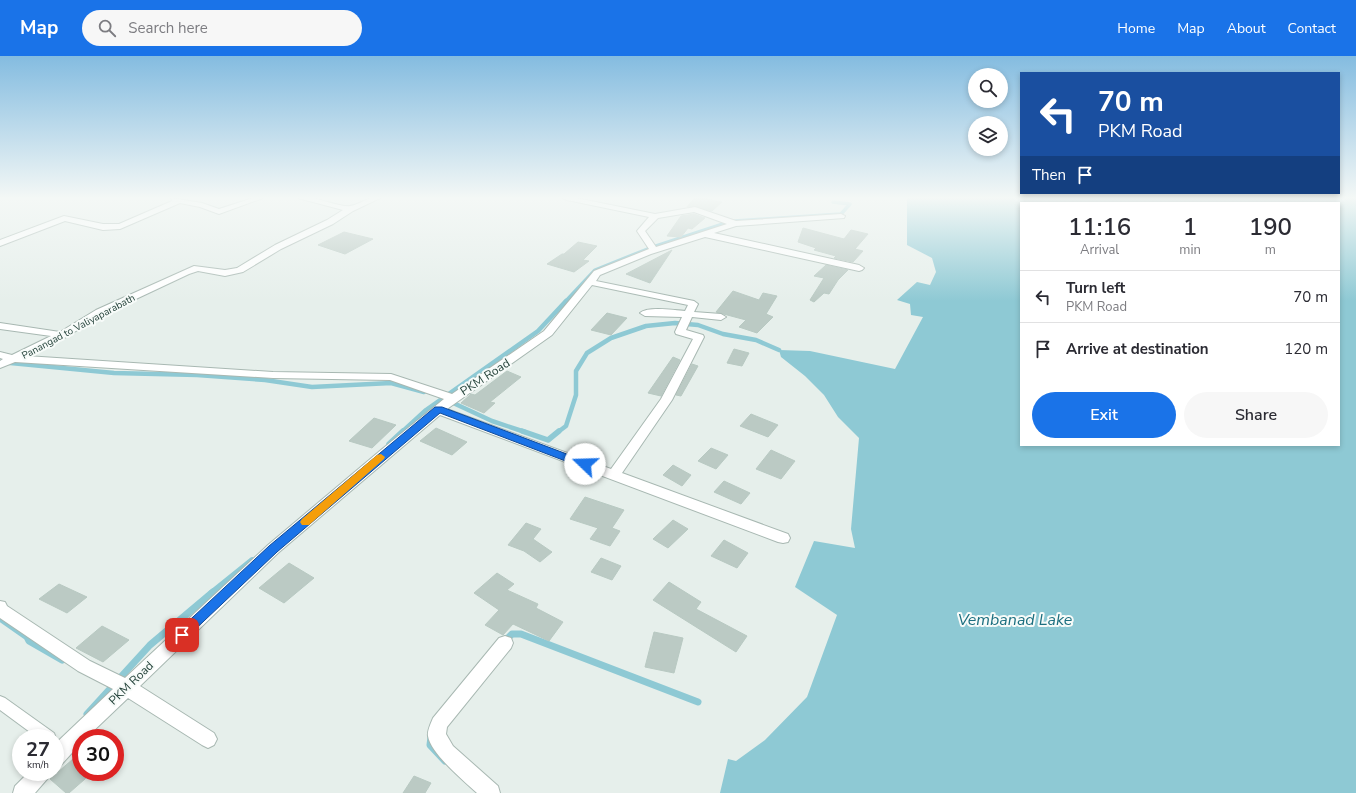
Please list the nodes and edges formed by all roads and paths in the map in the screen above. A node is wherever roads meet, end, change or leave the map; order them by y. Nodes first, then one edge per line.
1 (27, 232) edge
2 (308, 232) edge
3 (642, 232) edge
4 (709, 232) edge
5 (704, 234) junction
6 (0, 243) edge
7 (654, 250) junction
8 (859, 268) dead end
9 (589, 282) junction
10 (645, 313) dead end
11 (689, 314) junction
12 (721, 317) dead end
13 (0, 326) edge
14 (62, 335) junction
15 (0, 356) edge
16 (16, 359) junction
17 (0, 365) edge
18 (453, 398) junction
19 (438, 410) junction
20 (614, 475) junction
21 (782, 538) dead end
22 (0, 607) edge
23 (505, 643) dead end
24 (126, 687) junction
25 (0, 702) edge
26 (37, 729) edge
27 (208, 738) dead end
28 (64, 744) edge
29 (33, 781) edge
30 (22, 793) edge
31 (491, 793) edge

1 - 6 street
2 - 14 street, Panangad to Valiyaparabath
3 - 7 street
4 - 5 street, PKM Road
5 - 7 street, PKM Road
5 - 8 street
7 - 9 street, PKM Road
9 - 11 street
9 - 18 street, PKM Road
10 - 11 street
11 - 12 street
11 - 20 street
13 - 14 street
14 - 16 street, Panangad to Valiyaparabath
15 - 16 street
16 - 17 street, Panangad to Valiyaparabath
16 - 18 street
18 - 19 street, PKM Road
19 - 20 street
19 - 24 street, PKM Road
20 - 21 street
22 - 24 street
23 - 31 street
24 - 27 street
24 - 28 street, PKM Road
25 - 26 lane
29 - 30 street

